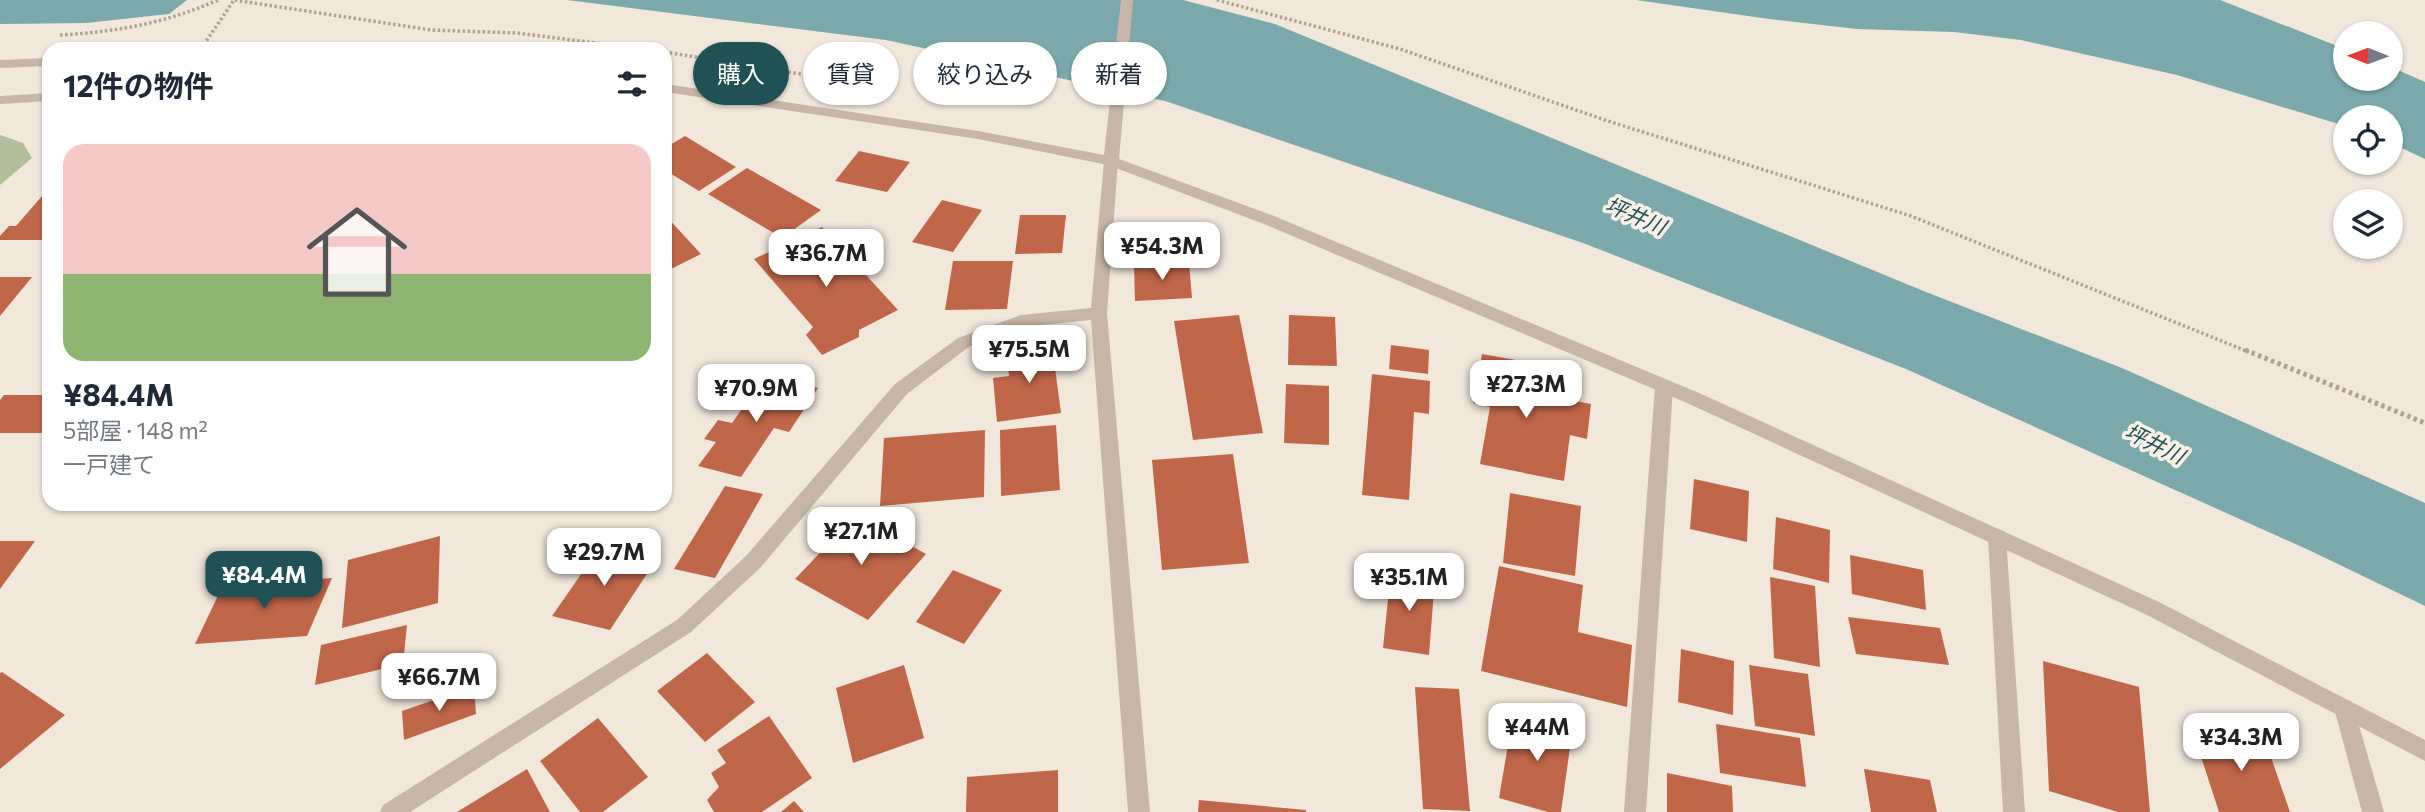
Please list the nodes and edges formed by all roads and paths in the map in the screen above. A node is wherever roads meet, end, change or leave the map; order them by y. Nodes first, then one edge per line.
1 (218, 0) edge
2 (234, 0) edge
3 (1127, 0) edge
4 (1217, 0) edge
5 (52, 35) dead end
6 (206, 42) edge
7 (588, 42) edge
8 (42, 62) edge
9 (0, 64) edge
10 (672, 89) edge
11 (42, 97) edge
12 (0, 100) edge
13 (1111, 161) junction
14 (1099, 313) junction
15 (1664, 386) junction
16 (2425, 423) edge
17 (1997, 537) junction
18 (2344, 708) junction
19 (2425, 751) edge
20 (391, 812) edge
21 (1139, 812) edge
22 (1635, 812) edge
23 (2014, 812) edge
24 (2373, 812) edge

1 - 5 path
2 - 6 path
2 - 7 path
3 - 13 street
4 - 16 path
8 - 9 street
10 - 13 street
11 - 12 street
13 - 14 street
13 - 15 street
14 - 20 street
14 - 21 street
15 - 17 street
15 - 22 street
17 - 18 street
17 - 23 street
18 - 19 street
18 - 24 street

